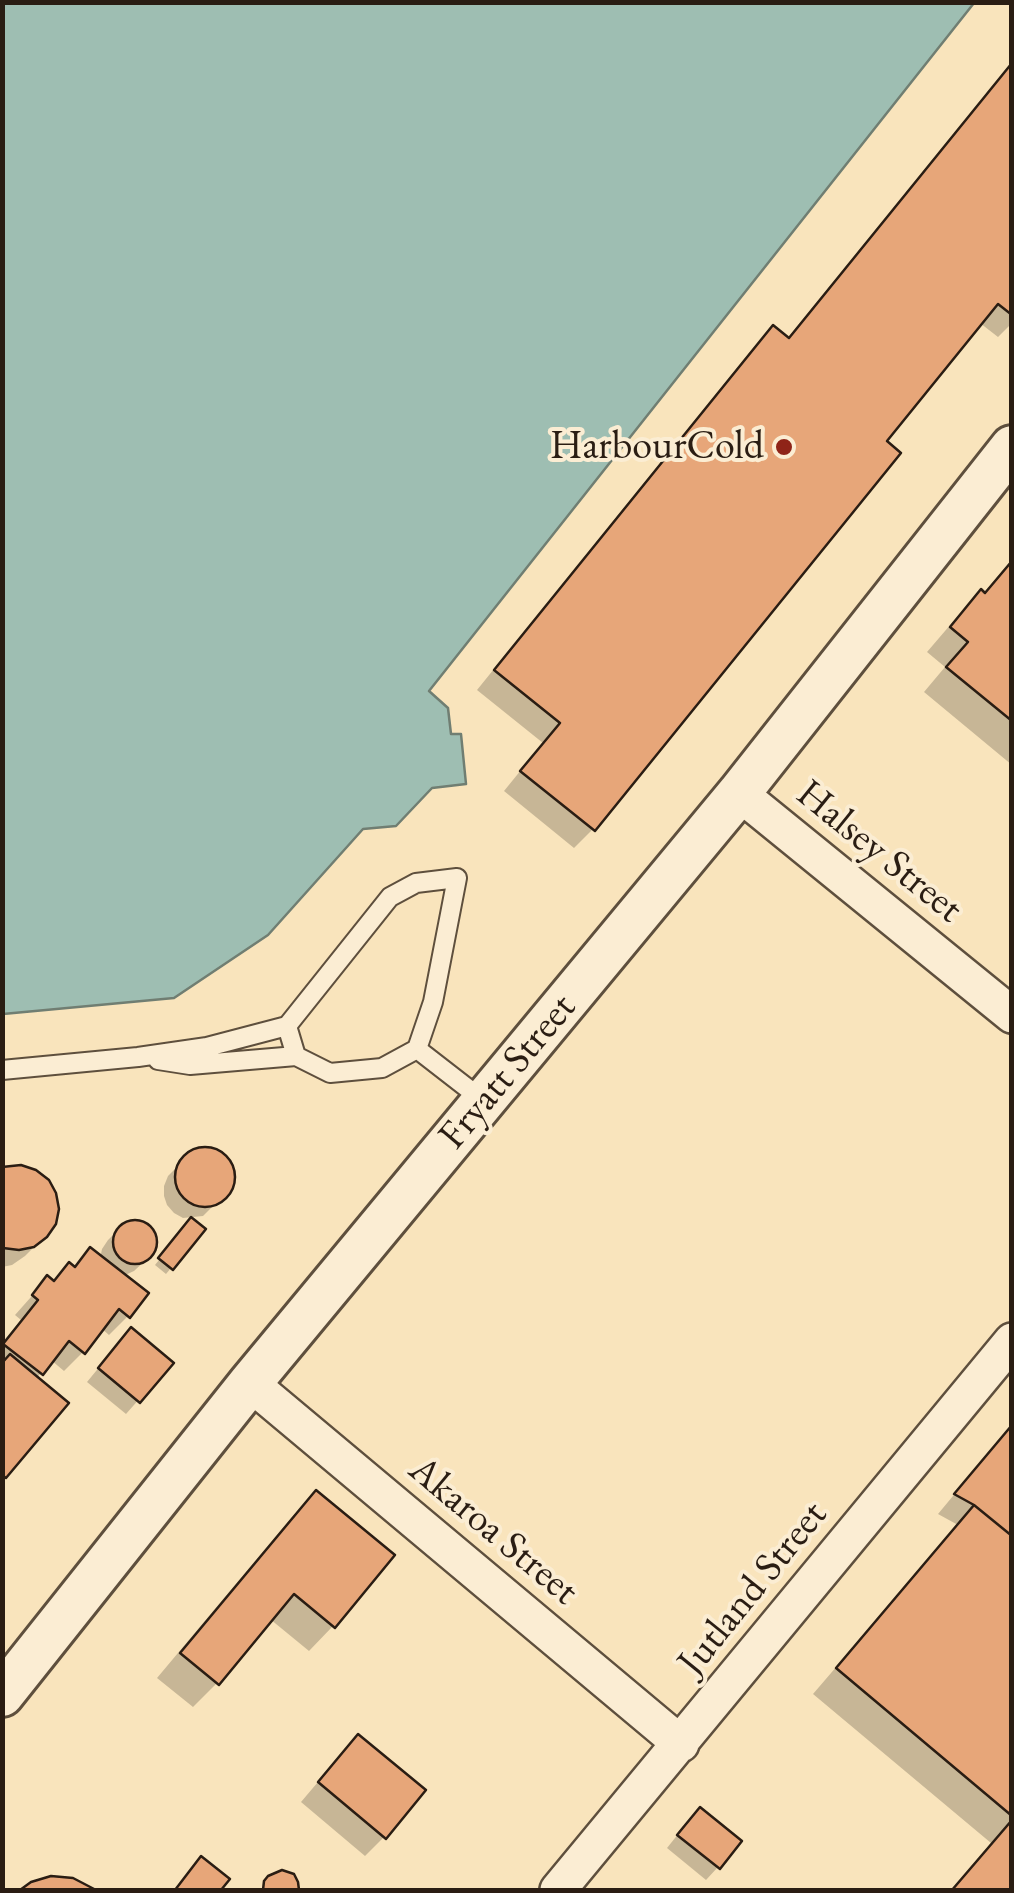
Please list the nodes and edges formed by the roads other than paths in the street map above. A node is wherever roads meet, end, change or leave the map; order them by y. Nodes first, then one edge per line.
1 (1012, 446) edge
2 (738, 794) junction
3 (1012, 1016) edge
4 (287, 1026) junction
5 (417, 1049) junction
6 (296, 1056) junction
7 (138, 1057) junction
8 (2, 1070) edge
9 (484, 1101) junction
10 (1012, 1340) edge
11 (250, 1383) junction
12 (2, 1695) edge
13 (680, 1744) junction
14 (558, 1890) edge

1 - 2 street, Fryatt Street
2 - 3 street, Halsey Street
2 - 9 street, Fryatt Street
4 - 5 lane
4 - 6 lane
4 - 7 lane
5 - 6 lane
5 - 9 lane
6 - 7 lane
7 - 8 lane
9 - 11 street, Fryatt Street
10 - 13 street, Jutland Street
11 - 12 street, Fryatt Street
11 - 13 street, Akaroa Street
13 - 14 street, Jutland Street

